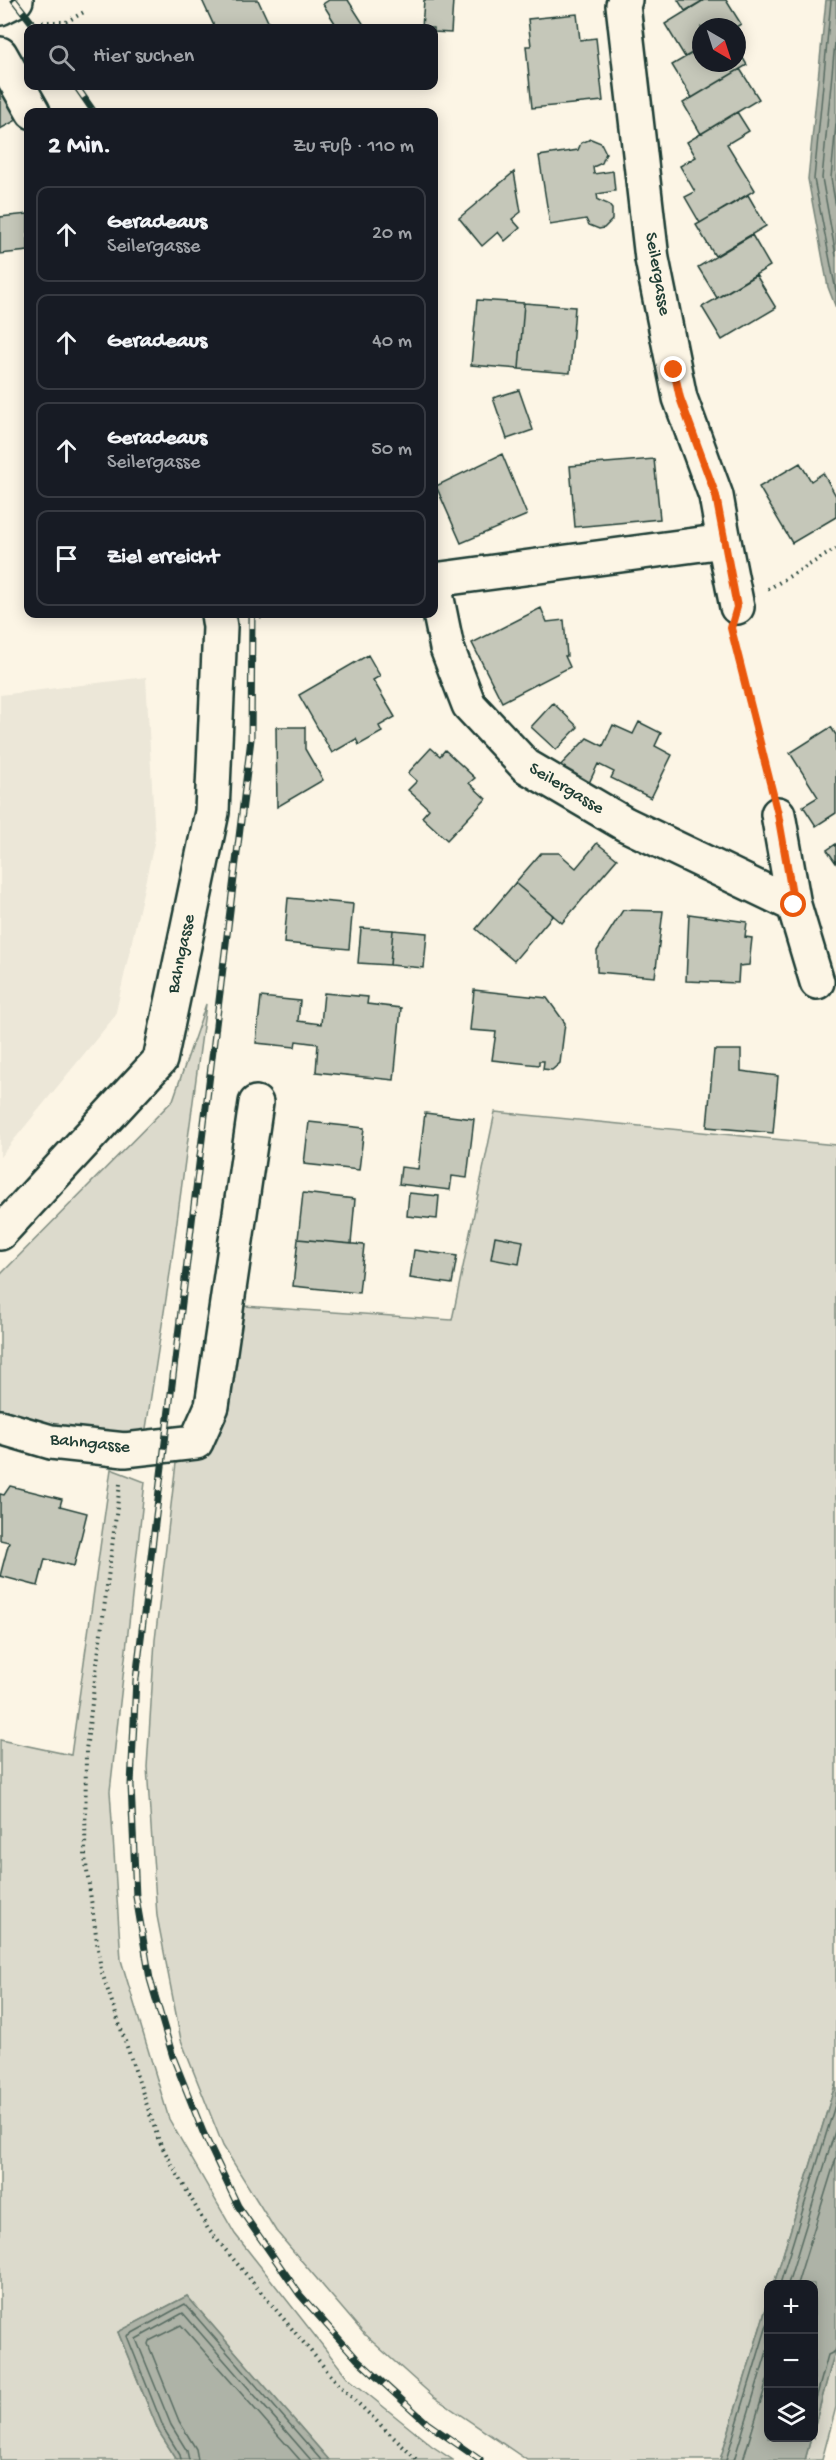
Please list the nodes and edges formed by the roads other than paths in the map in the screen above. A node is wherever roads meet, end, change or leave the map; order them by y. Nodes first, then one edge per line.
1 (625, 0) edge
2 (0, 8) edge
3 (26, 11) edge
4 (0, 54) edge
5 (31, 108) edge
6 (724, 541) junction
7 (438, 581) edge
8 (438, 602) edge
9 (737, 607) road end
10 (219, 620) edge
11 (778, 814) road end
12 (794, 905) junction
13 (817, 982) dead end
14 (256, 1102) dead end
15 (0, 1233) edge
16 (0, 1427) edge

1 - 6 street, Seilergasse
2 - 3 street
4 - 5 street
6 - 7 street, Seilergasse
6 - 9 street, Seilergasse
8 - 12 street, Seilergasse
10 - 15 street, Bahngasse
11 - 12 street
12 - 13 street
14 - 16 street, Bahngasse

